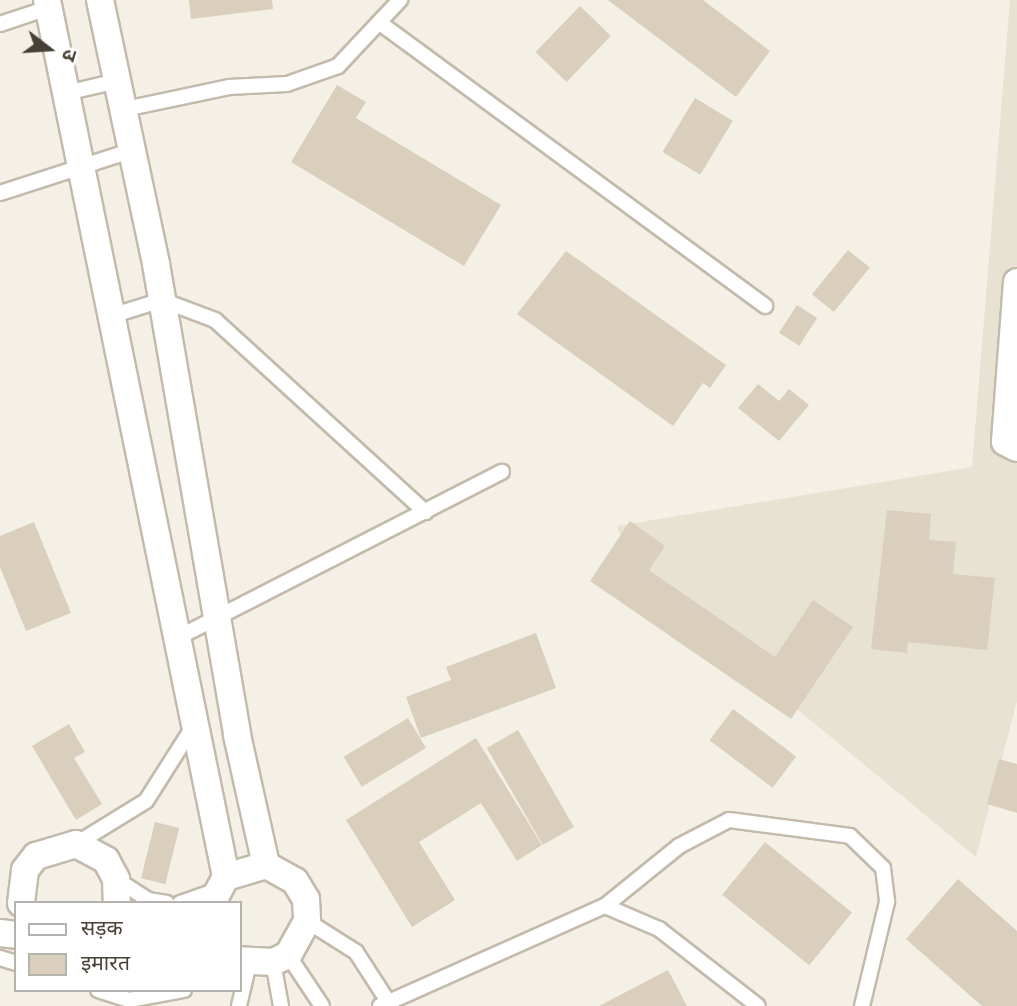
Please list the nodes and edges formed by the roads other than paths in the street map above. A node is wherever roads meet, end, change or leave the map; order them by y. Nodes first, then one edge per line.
1 (100, 0) edge
2 (400, 0) edge
3 (48, 4) edge
4 (380, 23) junction
5 (0, 24) edge
6 (117, 81) junction
7 (66, 93) junction
8 (125, 109) junction
9 (134, 150) junction
10 (80, 162) junction
11 (0, 193) edge
12 (1017, 282) edge
13 (162, 300) junction
14 (765, 306) dead end
15 (111, 316) junction
16 (1013, 377) edge
17 (1017, 448) edge
18 (502, 472) dead end
19 (425, 512) junction
20 (217, 618) junction
21 (177, 638) junction
22 (195, 725) junction
23 (76, 844) junction
24 (266, 865) junction
25 (25, 870) junction
26 (0, 886) edge
27 (217, 890) edge
28 (116, 891) edge
29 (21, 901) edge
30 (154, 901) edge
31 (186, 901) edge
32 (605, 906) junction
33 (307, 921) junction
34 (262, 960) edge
35 (104, 992) edge
36 (173, 992) edge
37 (386, 1005) edge
38 (240, 1006) edge
39 (281, 1006) edge
40 (322, 1006) edge
41 (758, 1006) edge
42 (862, 1006) edge

1 - 6 street
2 - 4 lane
3 - 5 lane
3 - 7 street
4 - 8 lane
4 - 14 lane
6 - 7 lane
6 - 8 street
7 - 10 street
8 - 9 street
9 - 10 lane
9 - 13 street
10 - 11 lane
10 - 15 street
12 - 16 street
13 - 15 lane
13 - 19 lane
13 - 20 street
15 - 21 street
16 - 17 street
18 - 19 lane
19 - 20 lane
20 - 21 lane
20 - 24 street
21 - 22 street
22 - 23 lane
22 - 27 street
23 - 25 street
23 - 28 street
24 - 27 street
24 - 33 street
25 - 26 street
25 - 29 street
27 - 31 lane
28 - 30 lane
32 - 37 lane
32 - 41 lane
32 - 42 lane
33 - 34 street
33 - 37 lane
34 - 38 lane
34 - 39 lane
34 - 40 lane
35 - 36 lane

